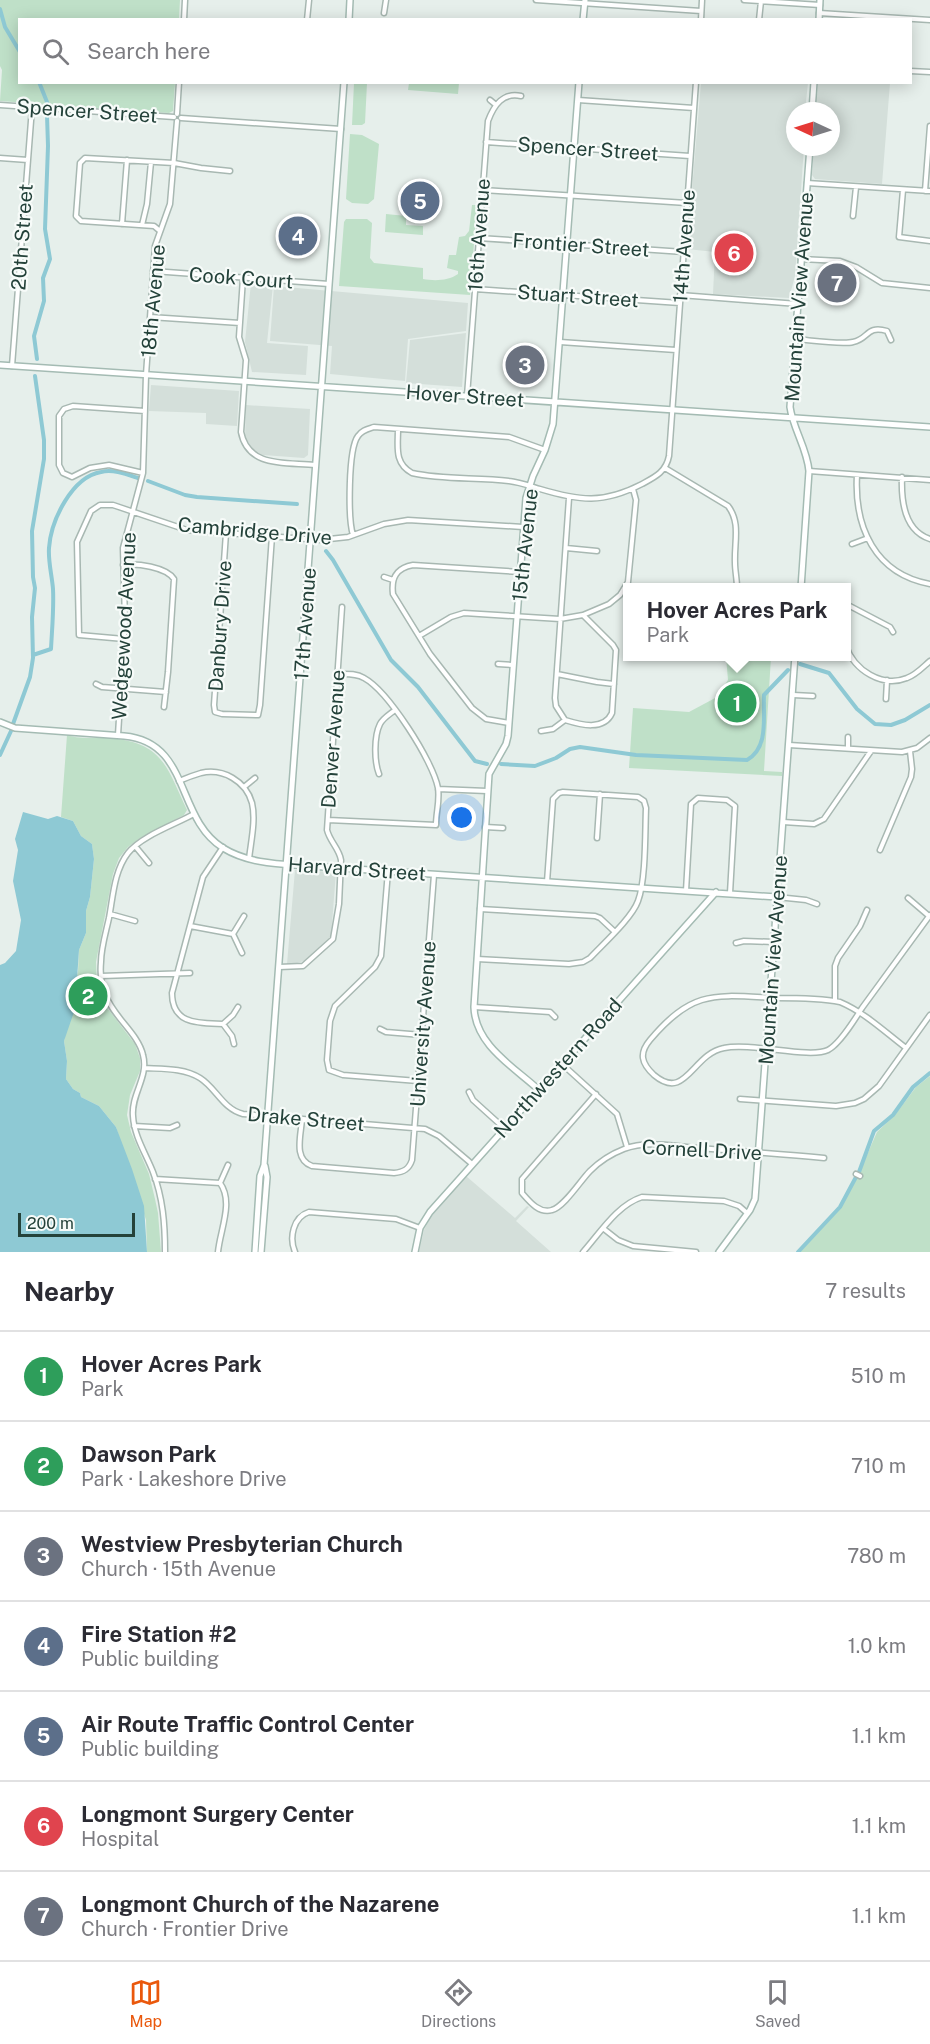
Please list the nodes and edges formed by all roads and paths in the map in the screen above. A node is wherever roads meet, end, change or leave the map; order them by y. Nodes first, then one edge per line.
1 (185, 0) edge
2 (309, 0) edge
3 (350, 0) edge
4 (386, 0) edge
5 (536, 0) edge
6 (702, 0) edge
7 (744, 0) edge
8 (761, 1) edge
9 (585, 2) edge
10 (820, 3) edge
11 (701, 11) junction
12 (384, 13) dead end
13 (819, 16) edge
14 (184, 18) edge
15 (307, 18) edge
16 (349, 18) edge
17 (583, 18) edge
18 (701, 18) edge
19 (759, 18) edge
20 (874, 18) edge
21 (912, 19) edge
22 (930, 20) edge
23 (912, 71) edge
24 (930, 72) edge
25 (179, 84) edge
26 (344, 84) edge
27 (579, 84) edge
28 (696, 84) edge
29 (814, 84) edge
30 (521, 96) dead end
31 (490, 100) dead end
32 (577, 100) junction
33 (813, 102) edge
34 (0, 105) edge
35 (496, 105) junction
36 (32, 108) junction
37 (694, 108) junction
38 (177, 118) junction
39 (930, 126) edge
40 (341, 129) junction
41 (486, 142) junction
42 (574, 148) junction
43 (690, 156) junction
44 (809, 156) edge
45 (0, 158) edge
46 (28, 160) junction
47 (127, 160) junction
48 (151, 162) junction
49 (174, 163) junction
50 (230, 171) dead end
51 (807, 183) junction
52 (856, 187) junction
53 (483, 190) junction
54 (903, 190) junction
55 (928, 191) edge
56 (571, 196) junction
57 (687, 203) junction
58 (853, 216) dead end
59 (122, 224) junction
60 (142, 225) junction
61 (160, 231) junction
62 (479, 238) junction
63 (930, 240) edge
64 (567, 244) junction
65 (684, 252) junction
66 (801, 259) junction
67 (153, 271) junction
68 (243, 278) junction
69 (329, 284) junction
70 (930, 288) edge
71 (475, 289) junction
72 (563, 295) junction
73 (681, 295) junction
74 (680, 303) junction
75 (798, 304) junction
76 (150, 317) junction
77 (240, 322) junction
78 (795, 339) junction
79 (891, 340) dead end
80 (560, 342) junction
81 (676, 350) junction
82 (0, 365) edge
83 (12, 366) junction
84 (146, 375) junction
85 (244, 381) junction
86 (322, 387) junction
87 (467, 396) junction
88 (555, 402) junction
89 (672, 410) junction
90 (145, 411) junction
91 (792, 418) junction
92 (930, 427) edge
93 (398, 429) junction
94 (545, 450) junction
95 (316, 465) junction
96 (665, 468) junction
97 (809, 471) junction
98 (143, 473) junction
99 (858, 475) junction
100 (902, 477) junction
101 (930, 480) edge
102 (529, 486) junction
103 (633, 489) junction
104 (569, 498) junction
105 (132, 512) junction
106 (523, 527) junction
107 (226, 533) junction
108 (353, 535) junction
109 (272, 536) junction
110 (868, 538) junction
111 (311, 539) junction
112 (930, 539) edge
113 (852, 544) dead end
114 (566, 548) junction
115 (597, 550) dead end
116 (123, 565) junction
117 (520, 572) junction
118 (384, 577) dead end
119 (393, 580) junction
120 (628, 583) edge
121 (737, 583) edge
122 (801, 583) edge
123 (930, 584) edge
124 (623, 592) edge
125 (342, 607) dead end
126 (851, 608) edge
127 (583, 615) junction
128 (517, 616) junction
129 (560, 619) junction
130 (893, 632) dead end
131 (419, 636) junction
132 (124, 639) junction
133 (851, 657) edge
134 (795, 661) edge
135 (930, 661) edge
136 (498, 664) dead end
137 (514, 665) junction
138 (337, 674) junction
139 (557, 674) junction
140 (888, 680) junction
141 (96, 684) dead end
142 (614, 684) junction
143 (121, 689) junction
144 (166, 692) junction
145 (793, 695) junction
146 (813, 696) dead end
147 (886, 699) dead end
148 (164, 707) dead end
149 (395, 710) junction
150 (565, 720) junction
151 (0, 722) edge
152 (510, 723) junction
153 (542, 731) dead end
154 (118, 735) junction
155 (848, 737) dead end
156 (930, 738) edge
157 (789, 745) junction
158 (848, 748) junction
159 (871, 750) junction
160 (910, 751) junction
161 (379, 774) dead end
162 (255, 778) dead end
163 (179, 781) junction
164 (244, 787) junction
165 (438, 789) junction
166 (487, 791) junction
167 (600, 794) junction
168 (194, 814) junction
169 (327, 820) junction
170 (783, 822) junction
171 (484, 827) junction
172 (503, 828) dead end
173 (597, 837) dead end
174 (135, 846) junction
175 (223, 847) junction
176 (880, 850) dead end
177 (249, 860) junction
178 (149, 863) dead end
179 (287, 865) junction
180 (340, 868) junction
181 (388, 871) junction
182 (434, 874) junction
183 (482, 877) junction
184 (547, 882) junction
185 (641, 888) junction
186 (686, 891) junction
187 (716, 892) junction
188 (729, 893) junction
189 (777, 897) junction
190 (908, 898) dead end
191 (817, 904) dead end
192 (479, 909) junction
193 (867, 910) dead end
194 (110, 914) junction
195 (929, 915) edge
196 (244, 916) dead end
197 (135, 921) dead end
198 (190, 926) junction
199 (615, 932) junction
200 (233, 934) junction
201 (774, 942) junction
202 (736, 943) dead end
203 (242, 953) dead end
204 (476, 958) junction
205 (279, 967) junction
206 (177, 973) junction
207 (190, 973) dead end
208 (101, 976) junction
209 (770, 997) junction
210 (835, 1001) junction
211 (238, 1007) dead end
212 (474, 1007) junction
213 (859, 1013) junction
214 (930, 1015) edge
215 (555, 1017) dead end
216 (223, 1024) junction
217 (380, 1029) dead end
218 (422, 1035) junction
219 (234, 1044) dead end
220 (766, 1048) junction
221 (906, 1048) junction
222 (562, 1064) junction
223 (145, 1068) junction
224 (418, 1081) junction
225 (539, 1090) junction
226 (469, 1092) dead end
227 (596, 1094) junction
228 (740, 1099) dead end
229 (762, 1100) junction
230 (268, 1117) junction
231 (302, 1119) junction
232 (177, 1125) dead end
233 (134, 1126) junction
234 (415, 1128) junction
235 (504, 1128) junction
236 (627, 1147) junction
237 (759, 1152) junction
238 (824, 1158) dead end
239 (472, 1164) junction
240 (228, 1165) dead end
241 (264, 1165) junction
242 (155, 1179) junction
243 (220, 1183) junction
244 (747, 1213) junction
245 (420, 1228) junction
246 (604, 1229) junction
247 (165, 1252) edge
248 (218, 1252) edge
249 (255, 1252) edge
250 (261, 1252) edge
251 (295, 1252) edge
252 (415, 1252) edge
253 (583, 1252) edge
254 (696, 1252) edge
255 (719, 1252) edge

1 - 14 street
2 - 15 street
3 - 16 street
4 - 12 street
5 - 9 street
6 - 11 street
7 - 8 street
8 - 10 street
8 - 19 street
9 - 11 street
9 - 17 street
10 - 13 street
11 - 18 street
13 - 20 street
21 - 22 street
23 - 24 street
25 - 38 street, 18th Avenue
26 - 40 street, 17th Avenue
27 - 32 street, 15th Avenue
28 - 37 street, 14th Avenue
29 - 33 street
30 - 35 street
31 - 35 street
32 - 37 street
32 - 42 street, 15th Avenue
34 - 36 street, Spencer Street
35 - 41 street, 16th Avenue
36 - 38 street, Spencer Street
36 - 46 street, 20th Street
37 - 43 street, 14th Avenue
38 - 40 street, Spencer Street
38 - 49 street, 18th Avenue
39 - 55 street
40 - 69 street, 17th Avenue
41 - 42 street, Spencer Street
41 - 53 street, 16th Avenue
42 - 43 street, Spencer Street
42 - 56 street, 15th Avenue
43 - 57 street, 14th Avenue
44 - 51 street, Mountain View Avenue
45 - 46 street
46 - 83 street, 20th Street
47 - 48 street
47 - 59 street
47 - 59 street
48 - 49 street
48 - 60 street
49 - 50 street
49 - 61 street, 18th Avenue
51 - 52 street
51 - 66 street, Mountain View Avenue
52 - 54 street
52 - 58 street
53 - 56 street
53 - 62 street, 16th Avenue
54 - 55 street
54 - 63 street
56 - 57 street
56 - 64 street, 15th Avenue
57 - 65 street, 14th Avenue
59 - 60 street
60 - 61 street
61 - 67 street, 18th Avenue
62 - 64 street, Frontier Street
62 - 71 street, 16th Avenue
64 - 65 street, Frontier Street
64 - 72 street, 15th Avenue
65 - 73 street, 14th Avenue
66 - 70 street
66 - 75 street, Mountain View Avenue
67 - 68 street, Cook Court
67 - 76 street, 18th Avenue
68 - 69 street, Cook Court
68 - 77 street
69 - 86 street, 17th Avenue
71 - 72 street, Stuart Street
71 - 87 street, 16th Avenue
72 - 74 street, Stuart Street
72 - 80 street, 15th Avenue
73 - 74 street, 14th Avenue
73 - 75 street
74 - 81 street, 14th Avenue
75 - 78 street, Mountain View Avenue
76 - 77 street
76 - 84 street, 18th Avenue
77 - 85 street
78 - 79 street
78 - 91 street, Mountain View Avenue
80 - 81 street
80 - 88 street, 15th Avenue
81 - 89 street, 14th Avenue
82 - 83 street, Hover Street
83 - 84 street, Hover Street
84 - 85 street, Hover Street
84 - 90 street, Wedgewood Avenue
85 - 86 street, Hover Street
85 - 95 street
86 - 87 street, Hover Street
86 - 95 street, 17th Avenue
87 - 88 street, Hover Street
88 - 89 street, Hover Street
88 - 94 street, 15th Avenue
89 - 91 street, Hover Street
89 - 96 street, 14th Avenue
90 - 98 street, Wedgewood Avenue
90 - 98 street
91 - 92 street, Hover Street
91 - 97 street, Mountain View Avenue
93 - 94 street
93 - 102 street
93 - 108 street
94 - 102 street, 15th Avenue
95 - 111 street, 17th Avenue
96 - 103 street
96 - 121 street
97 - 99 street
97 - 122 street, Mountain View Avenue
98 - 105 street, Wedgewood Avenue
99 - 100 street
99 - 110 street
100 - 101 street
100 - 112 street
102 - 104 street
102 - 106 street, 15th Avenue
103 - 104 street
103 - 120 street
104 - 114 street
105 - 107 street, Cambridge Drive
105 - 116 street, Wedgewood Avenue
105 - 132 street, Cambridge Drive
106 - 108 street, Cambridge Drive
106 - 117 street, 15th Avenue
107 - 109 street, Cambridge Drive
107 - 109 street, Danbury Drive
108 - 111 street, Cambridge Drive
109 - 111 street, Cambridge Drive
110 - 113 street
110 - 123 street
111 - 179 street, 17th Avenue
114 - 115 street
114 - 129 street
116 - 132 street, Wedgewood Avenue
116 - 144 street
117 - 119 street
117 - 128 street, 15th Avenue
118 - 119 street
119 - 131 street
124 - 127 street
125 - 138 street, Denver Avenue
126 - 130 street
127 - 129 street
127 - 142 street
128 - 129 street
128 - 131 street
128 - 137 street, 15th Avenue
129 - 139 street
131 - 152 street
132 - 143 street, Wedgewood Avenue
133 - 140 street
134 - 145 street, Mountain View Avenue
135 - 140 street
136 - 137 street
137 - 152 street, 15th Avenue
138 - 149 street
138 - 169 street, Denver Avenue
139 - 142 street
139 - 150 street
140 - 147 street
141 - 143 street
142 - 150 street
143 - 144 street
143 - 154 street, Wedgewood Avenue
144 - 148 street
145 - 146 street
145 - 157 street, Mountain View Avenue
149 - 161 street
149 - 165 street
150 - 153 street
151 - 154 street, Harvard Street
152 - 166 street, 15th Avenue
154 - 163 street, Harvard Street
155 - 158 street
156 - 160 street
157 - 158 street
157 - 170 street, Mountain View Avenue
158 - 159 street
159 - 160 street
159 - 170 street
160 - 176 street
162 - 164 street
163 - 164 street
163 - 168 street, Harvard Street
164 - 177 street
165 - 166 street
165 - 169 street
166 - 171 street, 15th Avenue
167 - 173 street
167 - 184 street
167 - 185 street
168 - 174 street
168 - 175 street, Harvard Street
169 - 180 street, Denver Avenue
170 - 189 street, Mountain View Avenue
171 - 172 street
171 - 183 street, 15th Avenue
174 - 178 street
174 - 194 street
175 - 177 street, Harvard Street
175 - 198 street
177 - 179 street, Harvard Street
179 - 180 street, Harvard Street
179 - 205 street, 17th Avenue
180 - 181 street, Harvard Street
180 - 205 street, Denver Avenue
181 - 182 street, Harvard Street
181 - 224 street
182 - 183 street, Harvard Street
182 - 218 street, University Avenue
183 - 184 street, Harvard Street
183 - 192 street, 15th Avenue
184 - 185 street, Harvard Street
185 - 186 street, Harvard Street
185 - 199 street
186 - 187 street, Harvard Street
186 - 188 street
187 - 188 street, Harvard Street
187 - 222 street, Northwestern Road
188 - 189 street, Harvard Street
189 - 191 street
189 - 201 street, Mountain View Avenue
190 - 195 street
192 - 199 street
192 - 204 street, 15th Avenue
193 - 210 street
194 - 197 street
194 - 208 street
195 - 213 street
196 - 200 street
198 - 200 street
198 - 206 street
199 - 204 street
200 - 203 street
201 - 202 street
201 - 209 street, Mountain View Avenue
204 - 212 street, 15th Avenue
205 - 230 street, 17th Avenue
206 - 207 street
206 - 208 street
206 - 216 street
208 - 223 street
209 - 210 street
209 - 220 street, Mountain View Avenue
209 - 220 street
210 - 213 street
211 - 216 street
212 - 215 street
212 - 225 street, 15th Avenue
213 - 220 street
213 - 221 street
214 - 221 street
216 - 219 street
217 - 218 street
218 - 224 street, University Avenue
220 - 229 street, Mountain View Avenue
221 - 229 street
222 - 225 street, Northwestern Road
222 - 227 street
223 - 230 street, Drake Street
223 - 233 street
224 - 234 street, University Avenue
225 - 235 street, Northwestern Road
226 - 235 street
227 - 236 street
227 - 236 street, Cornell Drive
228 - 229 street
229 - 237 street, Mountain View Avenue
230 - 231 street, Drake Street
230 - 241 street, 17th Avenue
231 - 234 street, Drake Street
231 - 234 street, University Avenue
232 - 233 street
233 - 242 street
234 - 239 street, Drake Street
235 - 239 street, Northwestern Road
236 - 237 street, Cornell Drive
237 - 238 street, Cornell Drive
237 - 244 street, Mountain View Avenue
239 - 245 street, Northwestern Road
240 - 243 street
241 - 249 street, 17th Avenue
241 - 250 street, 17th Avenue
242 - 243 street
242 - 247 street
243 - 248 street
244 - 246 street
244 - 255 street, Mountain View Avenue
245 - 251 street
245 - 252 street, Northwestern Road
246 - 253 street
246 - 254 street

